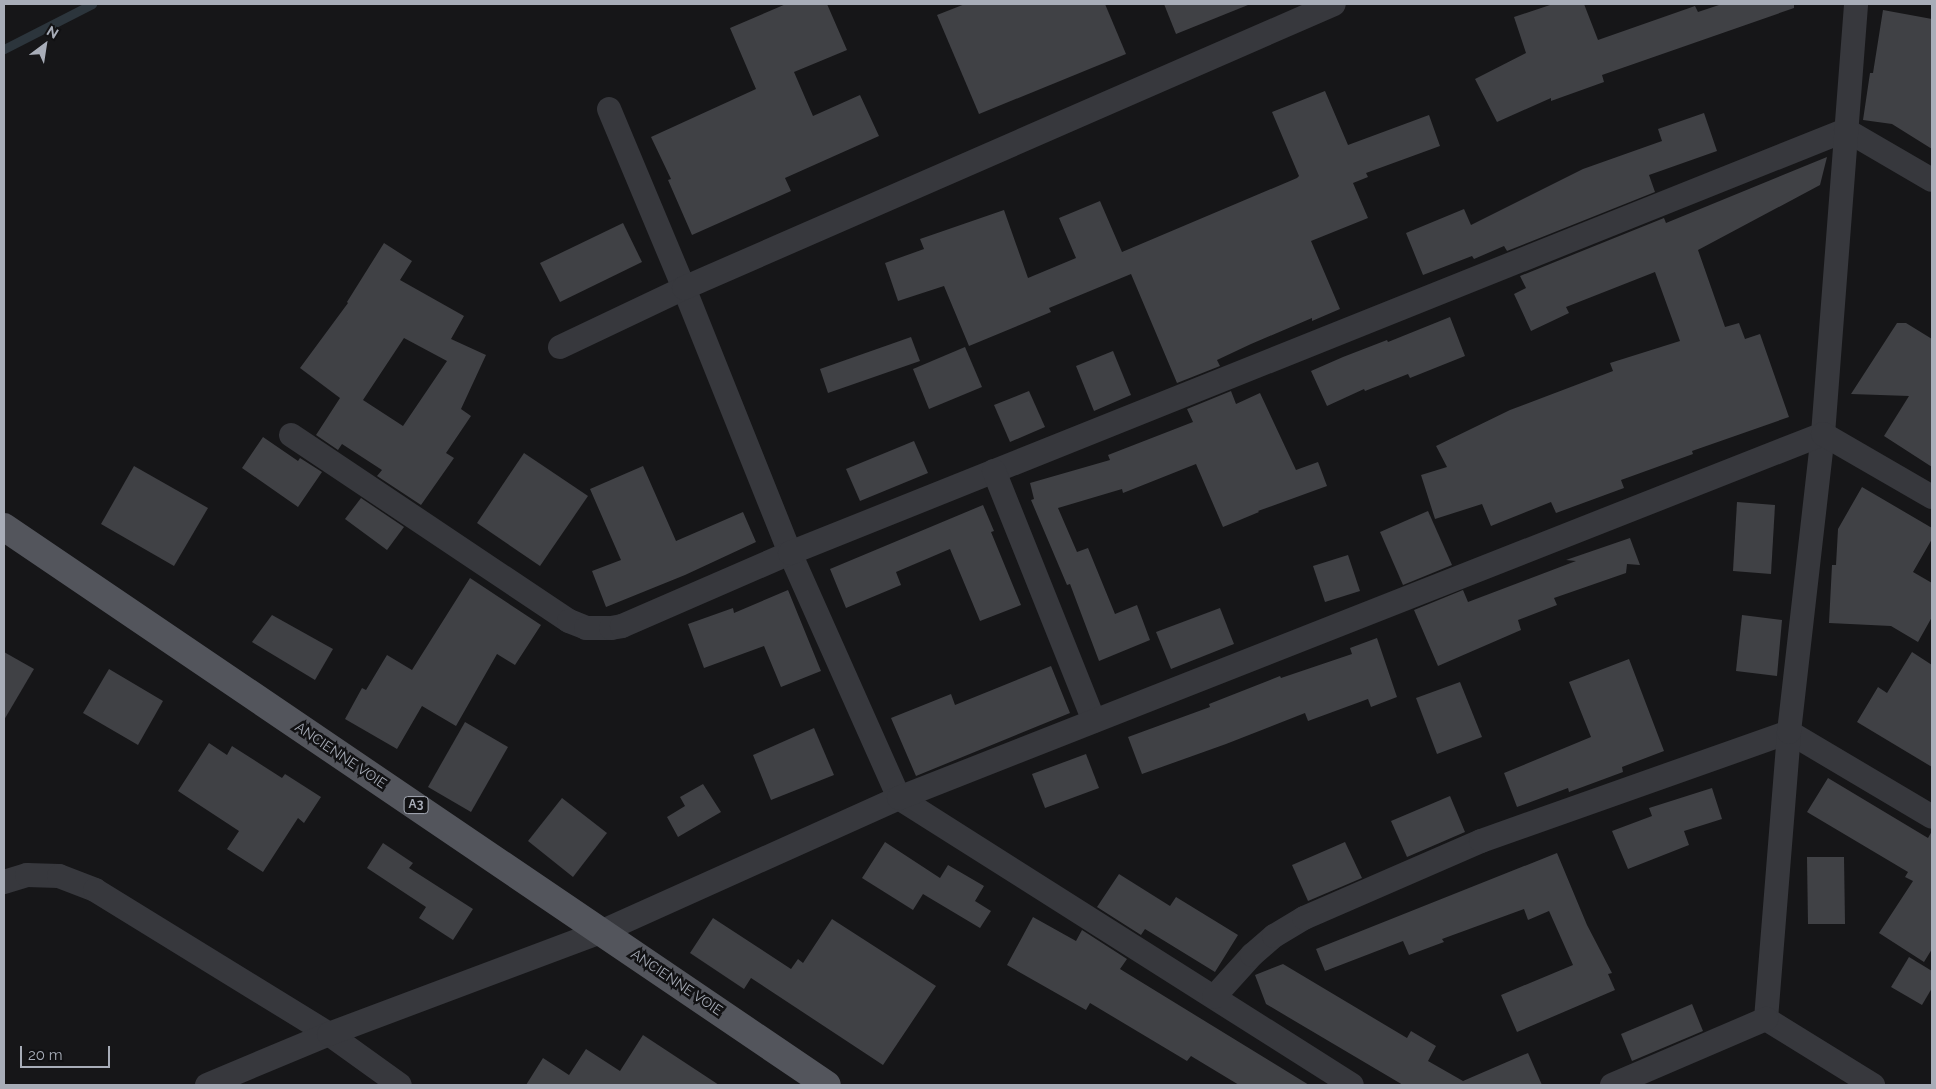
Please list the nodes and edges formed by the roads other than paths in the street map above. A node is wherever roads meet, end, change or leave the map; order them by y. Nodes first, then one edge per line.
1 (1334, 4) edge
2 (1856, 4) edge
3 (608, 109) dead end
4 (1846, 130) junction
5 (1932, 180) edge
6 (684, 288) junction
7 (560, 348) dead end
8 (1823, 434) junction
9 (292, 435) dead end
10 (994, 471) junction
11 (1932, 497) edge
12 (4, 527) edge
13 (790, 553) junction
14 (1094, 721) junction
15 (1789, 732) junction
16 (899, 798) junction
17 (1932, 817) edge
18 (4, 882) edge
19 (602, 931) junction
20 (1214, 997) junction
21 (1766, 1019) junction
22 (329, 1034) junction
23 (207, 1085) edge
24 (400, 1085) edge
25 (827, 1085) edge
26 (1352, 1085) edge
27 (1612, 1085) edge
28 (1872, 1085) edge

1 - 6 street
2 - 4 street
3 - 6 street
4 - 5 street
4 - 8 street
4 - 10 street
6 - 7 street
6 - 13 street
8 - 11 street
8 - 14 street
8 - 15 street
9 - 13 street
10 - 13 street
10 - 14 street
12 - 19 main road, ANCIENNE VOIE / A3
13 - 16 street
14 - 16 street
15 - 17 street
15 - 20 street
15 - 21 street
16 - 19 street
16 - 20 street
18 - 22 street
19 - 22 street
19 - 25 main road, ANCIENNE VOIE / A3
20 - 26 street
21 - 27 street
21 - 28 street
22 - 23 street
22 - 24 street

